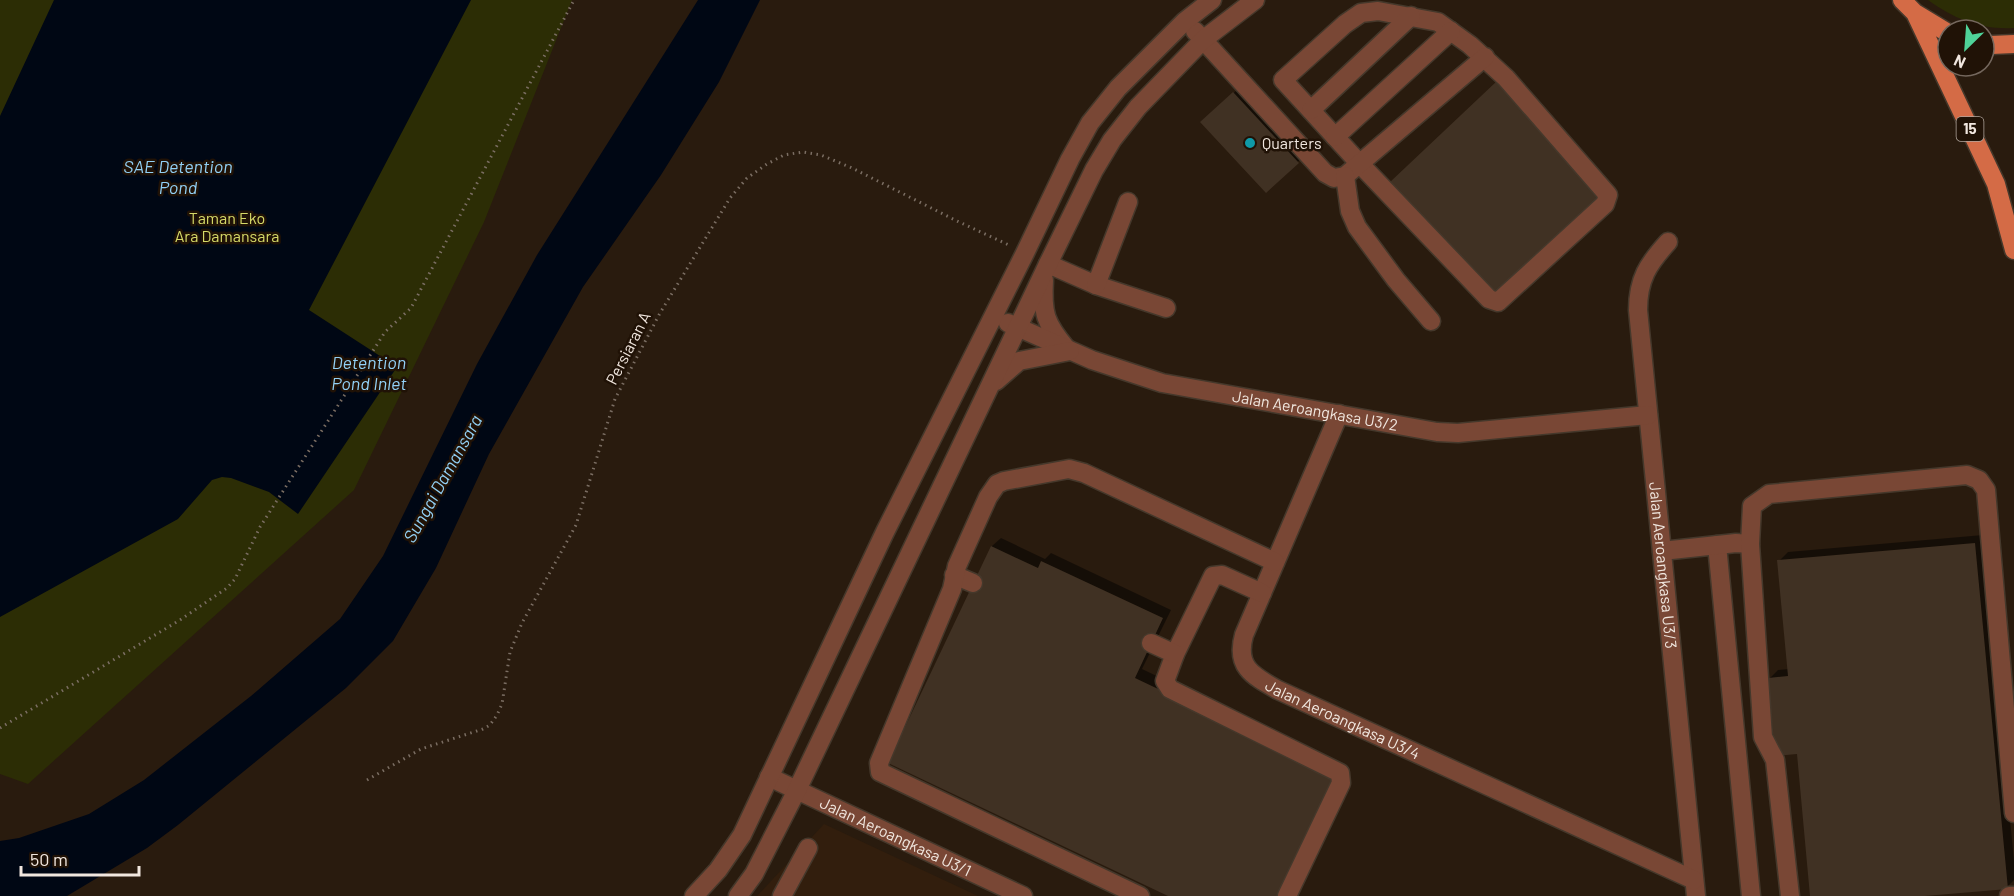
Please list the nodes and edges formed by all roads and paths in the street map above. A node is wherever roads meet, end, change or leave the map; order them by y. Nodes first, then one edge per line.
1 (574, 0) edge
2 (1212, 0) edge
3 (1255, 0) edge
4 (1909, 6) edge
5 (1411, 16) junction
6 (1185, 21) junction
7 (1936, 25) edge
8 (1451, 31) junction
9 (1204, 39) junction
10 (2014, 44) edge
11 (1996, 45) edge
12 (1485, 57) junction
13 (1283, 80) junction
14 (1260, 101) junction
15 (1311, 110) junction
16 (1335, 137) junction
17 (1360, 164) junction
18 (1346, 176) junction
19 (1128, 202) dead end
20 (1668, 242) dead end
21 (2014, 250) edge
22 (1025, 253) junction
23 (1046, 267) junction
24 (1096, 285) junction
25 (1166, 309) dead end
26 (993, 316) junction
27 (1431, 321) dead end
28 (1018, 328) junction
29 (1070, 351) junction
30 (991, 385) junction
31 (1339, 414) junction
32 (1648, 415) junction
33 (1750, 544) junction
34 (1717, 545) junction
35 (1662, 551) junction
36 (1275, 562) junction
37 (954, 575) junction
38 (973, 583) dead end
39 (1262, 593) junction
40 (1151, 644) dead end
41 (1175, 654) junction
42 (0, 728) edge
43 (769, 777) junction
44 (367, 780) dead end
45 (797, 790) junction
46 (2014, 813) edge
47 (808, 848) dead end
48 (1695, 888) edge
49 (694, 896) edge
50 (738, 896) edge
51 (782, 896) edge
52 (1023, 896) edge
53 (1140, 896) edge
54 (1287, 896) edge
55 (1750, 896) edge
56 (1790, 896) edge
57 (2009, 896) edge
58 (2014, 896) edge

1 - 42 path
2 - 6 street
3 - 9 street
4 - 7 main road, 15
4 - 21 main road, 15
5 - 8 street
5 - 13 street
5 - 15 street
6 - 9 street
6 - 22 street
8 - 12 street
8 - 16 street
9 - 14 street
9 - 23 street
10 - 11 main road
12 - 17 street
12 - 17 street
13 - 14 street
13 - 15 street
14 - 18 street
15 - 16 street
16 - 17 street
17 - 18 street
18 - 27 street
19 - 24 street
20 - 32 street, Jalan Aeroangkasa U3/3
22 - 26 street
22 - 44 path, Persiaran A
23 - 24 street
23 - 28 street
23 - 29 street
24 - 25 street
26 - 28 street, Jalan Aeroangkasa U3/2
26 - 43 street
28 - 29 street, Jalan Aeroangkasa U3/2
28 - 30 street
29 - 30 street
29 - 31 street, Jalan Aeroangkasa U3/2
30 - 45 street
31 - 32 street, Jalan Aeroangkasa U3/2
31 - 36 street, Jalan Aeroangkasa U3/4
32 - 35 street, Jalan Aeroangkasa U3/3
33 - 34 street
33 - 46 street
33 - 56 street
34 - 35 street
34 - 55 street
35 - 48 street, Jalan Aeroangkasa U3/3
36 - 37 street
36 - 39 street, Jalan Aeroangkasa U3/4
37 - 38 street
37 - 53 street
39 - 41 street
39 - 48 street, Jalan Aeroangkasa U3/4
40 - 41 street
41 - 54 street
43 - 45 street, Jalan Aeroangkasa U3/1
43 - 49 street
45 - 50 street
45 - 52 street, Jalan Aeroangkasa U3/1
47 - 51 street
57 - 58 street

